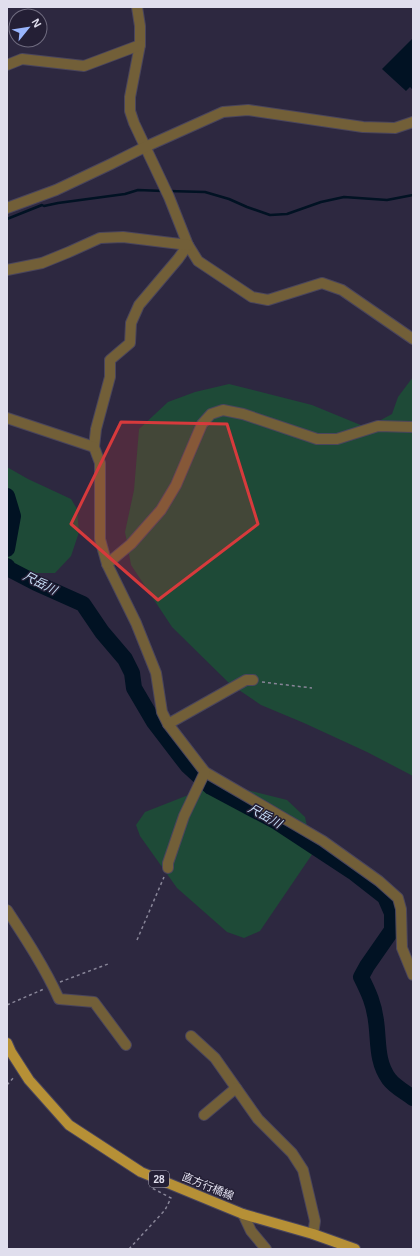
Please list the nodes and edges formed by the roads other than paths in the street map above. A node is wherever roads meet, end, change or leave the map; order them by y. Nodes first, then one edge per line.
1 (137, 7) edge
2 (140, 45) junction
3 (7, 65) edge
4 (413, 122) edge
5 (145, 147) junction
6 (7, 208) edge
7 (188, 246) junction
8 (7, 270) edge
9 (413, 339) edge
10 (7, 418) edge
11 (413, 426) edge
12 (94, 447) junction
13 (107, 564) junction
14 (249, 680) road end
15 (168, 724) junction
16 (205, 772) junction
17 (168, 865) road end
18 (7, 910) edge
19 (413, 975) edge
20 (191, 1036) dead end
21 (7, 1043) edge
22 (126, 1045) dead end
23 (236, 1088) junction
24 (204, 1115) dead end
25 (243, 1214) junction
26 (313, 1234) junction
27 (351, 1248) edge
28 (266, 1249) edge

1 - 2 street
2 - 3 street
2 - 5 street
4 - 5 street
5 - 6 street
5 - 7 street
7 - 8 street
7 - 9 street
7 - 12 street
10 - 12 street
11 - 13 street
12 - 13 street
13 - 15 street
14 - 15 street
15 - 16 street
16 - 17 street
16 - 19 street
18 - 22 street
20 - 23 street
21 - 25 main road, 直方行橋線 / 28
23 - 24 street
23 - 26 street
25 - 26 main road, 直方行橋線 / 28
25 - 28 street
26 - 27 main road, 直方行橋線 / 28

